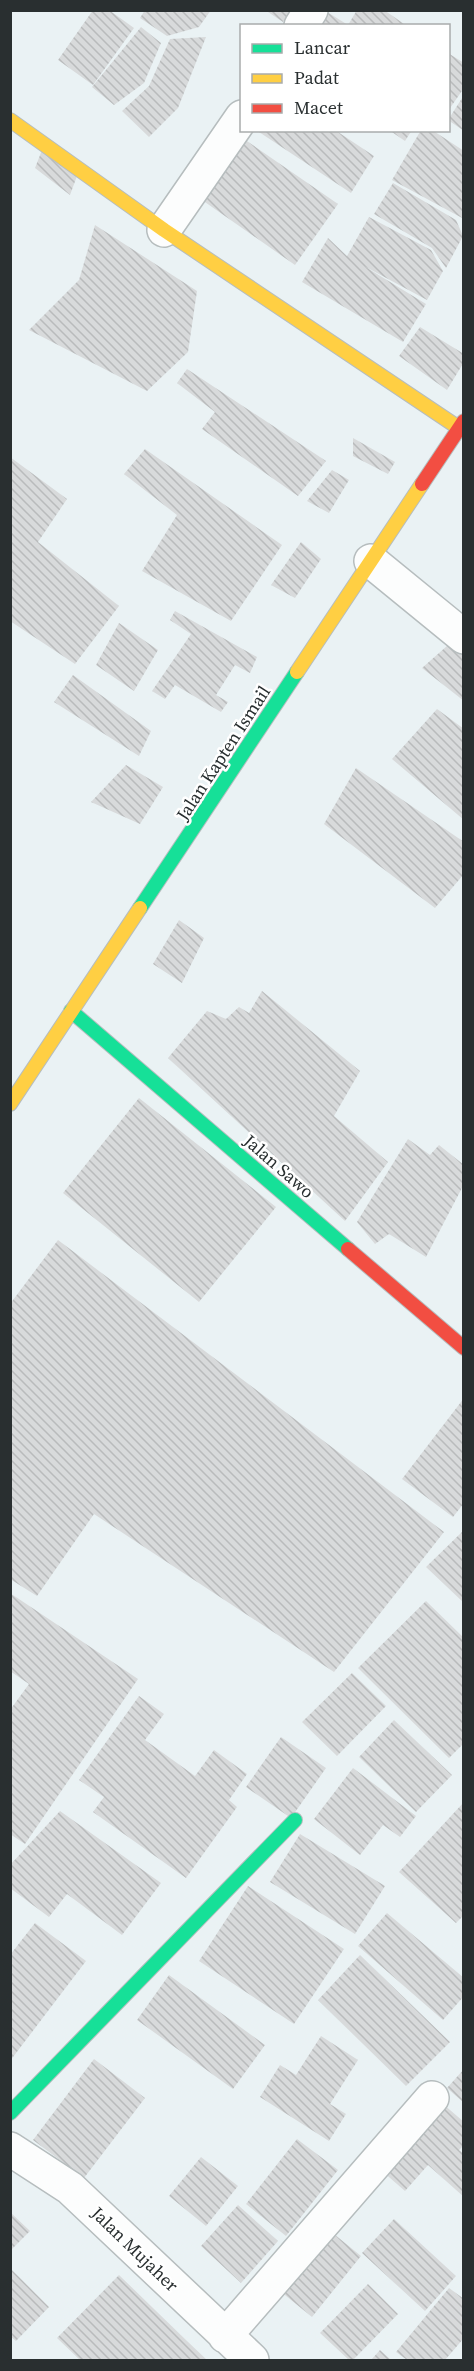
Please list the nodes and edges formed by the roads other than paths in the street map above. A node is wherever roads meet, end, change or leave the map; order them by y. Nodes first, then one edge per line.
1 (310, 10) edge
2 (302, 24) edge
3 (10, 120) edge
4 (240, 120) edge
5 (164, 230) junction
6 (461, 424) edge
7 (371, 561) junction
8 (464, 637) edge
9 (71, 1011) junction
10 (10, 1104) edge
11 (464, 1347) edge
12 (295, 1821) dead end
13 (432, 2098) dead end
14 (10, 2113) edge
15 (10, 2149) edge
16 (225, 2336) junction
17 (252, 2361) edge

1 - 2 street
3 - 5 street
4 - 5 street
5 - 6 street
6 - 7 street, Jalan Kapten Ismail
7 - 8 street
7 - 9 street, Jalan Kapten Ismail
9 - 10 street, Jalan Kapten Ismail
9 - 11 street, Jalan Sawo
12 - 14 street
13 - 16 street
15 - 16 street, Jalan Mujaher
16 - 17 street, Jalan Mujaher

